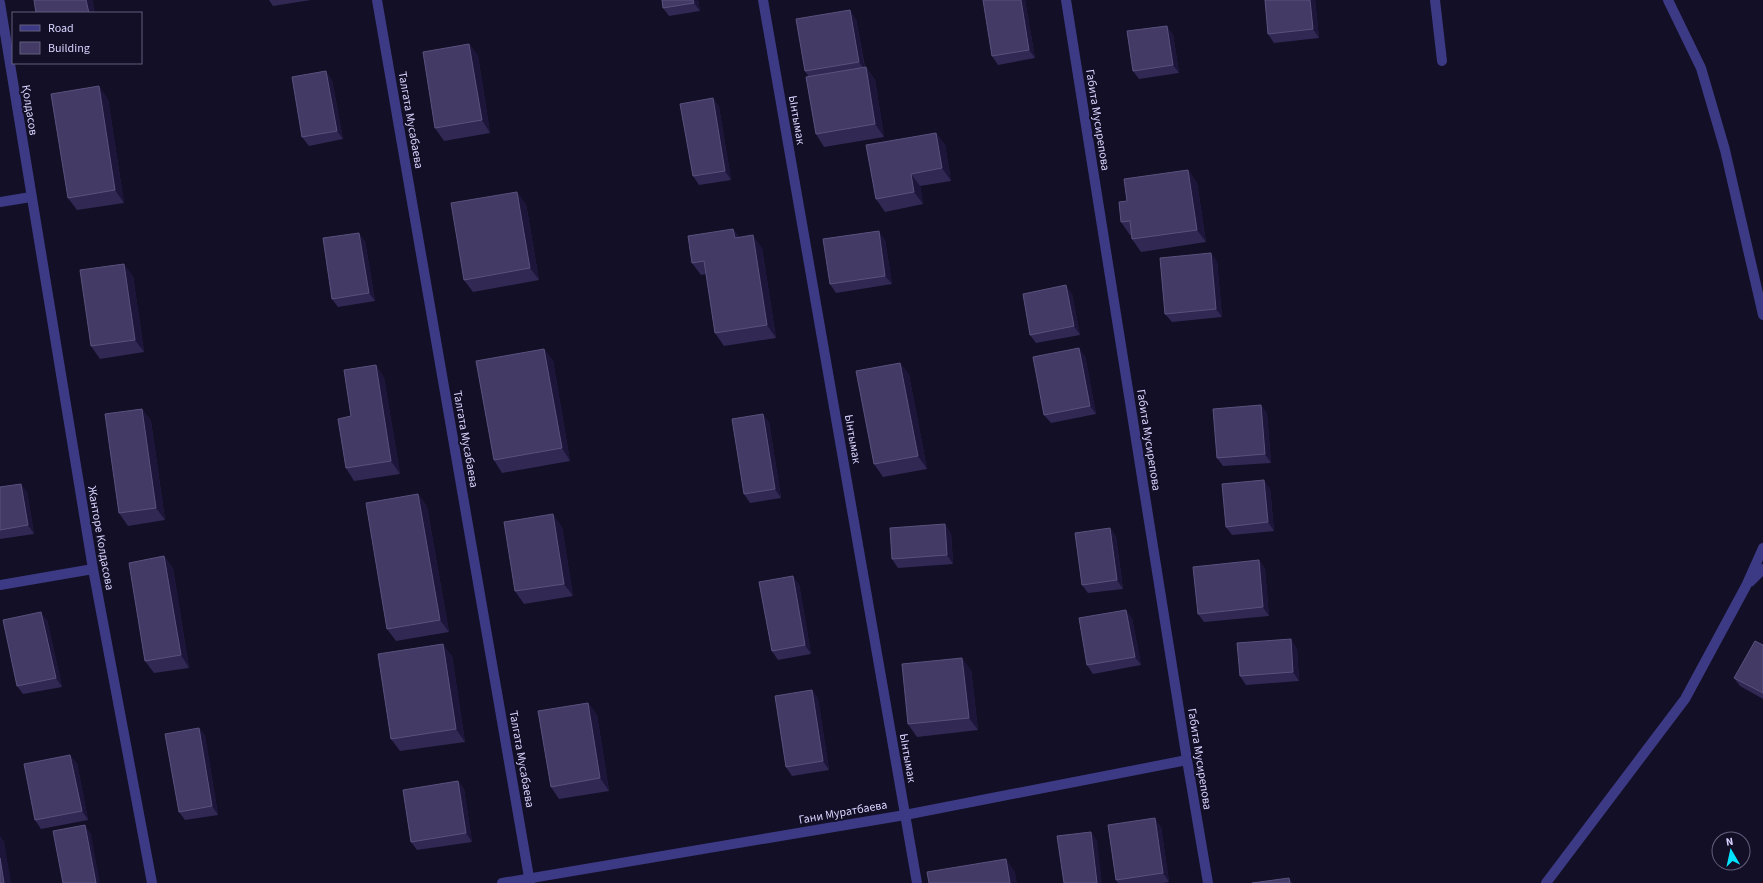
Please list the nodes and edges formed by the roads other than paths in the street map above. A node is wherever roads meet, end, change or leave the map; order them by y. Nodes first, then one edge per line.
1 (377, 0) edge
2 (763, 0) edge
3 (1066, 0) edge
4 (1434, 0) edge
5 (1668, 0) edge
6 (0, 3) edge
7 (1442, 61) dead end
8 (31, 197) junction
9 (0, 202) edge
10 (1763, 315) edge
11 (1763, 548) edge
12 (93, 569) junction
13 (1763, 569) edge
14 (0, 585) edge
15 (1746, 586) junction
16 (1187, 760) junction
17 (905, 815) junction
18 (529, 881) edge
19 (152, 883) edge
20 (502, 883) edge
21 (916, 883) edge
22 (1208, 883) edge
23 (1546, 883) edge

1 - 18 street, Талгата Мусабаева
2 - 17 street, Ынтымак
3 - 16 street, Габита Мусирепова
4 - 7 street
5 - 10 street
6 - 8 street, Қолдасов
8 - 9 street
8 - 12 street, Жанторе Колдасова
11 - 15 street
12 - 14 street
12 - 19 street, Жанторе Колдасова
13 - 15 street
15 - 23 street
16 - 17 street, Гани Муратбаева
16 - 22 street, Габита Мусирепова
17 - 18 street, Гани Муратбаева
17 - 21 street, Ынтымак
18 - 20 street, Гани Муратбаева

